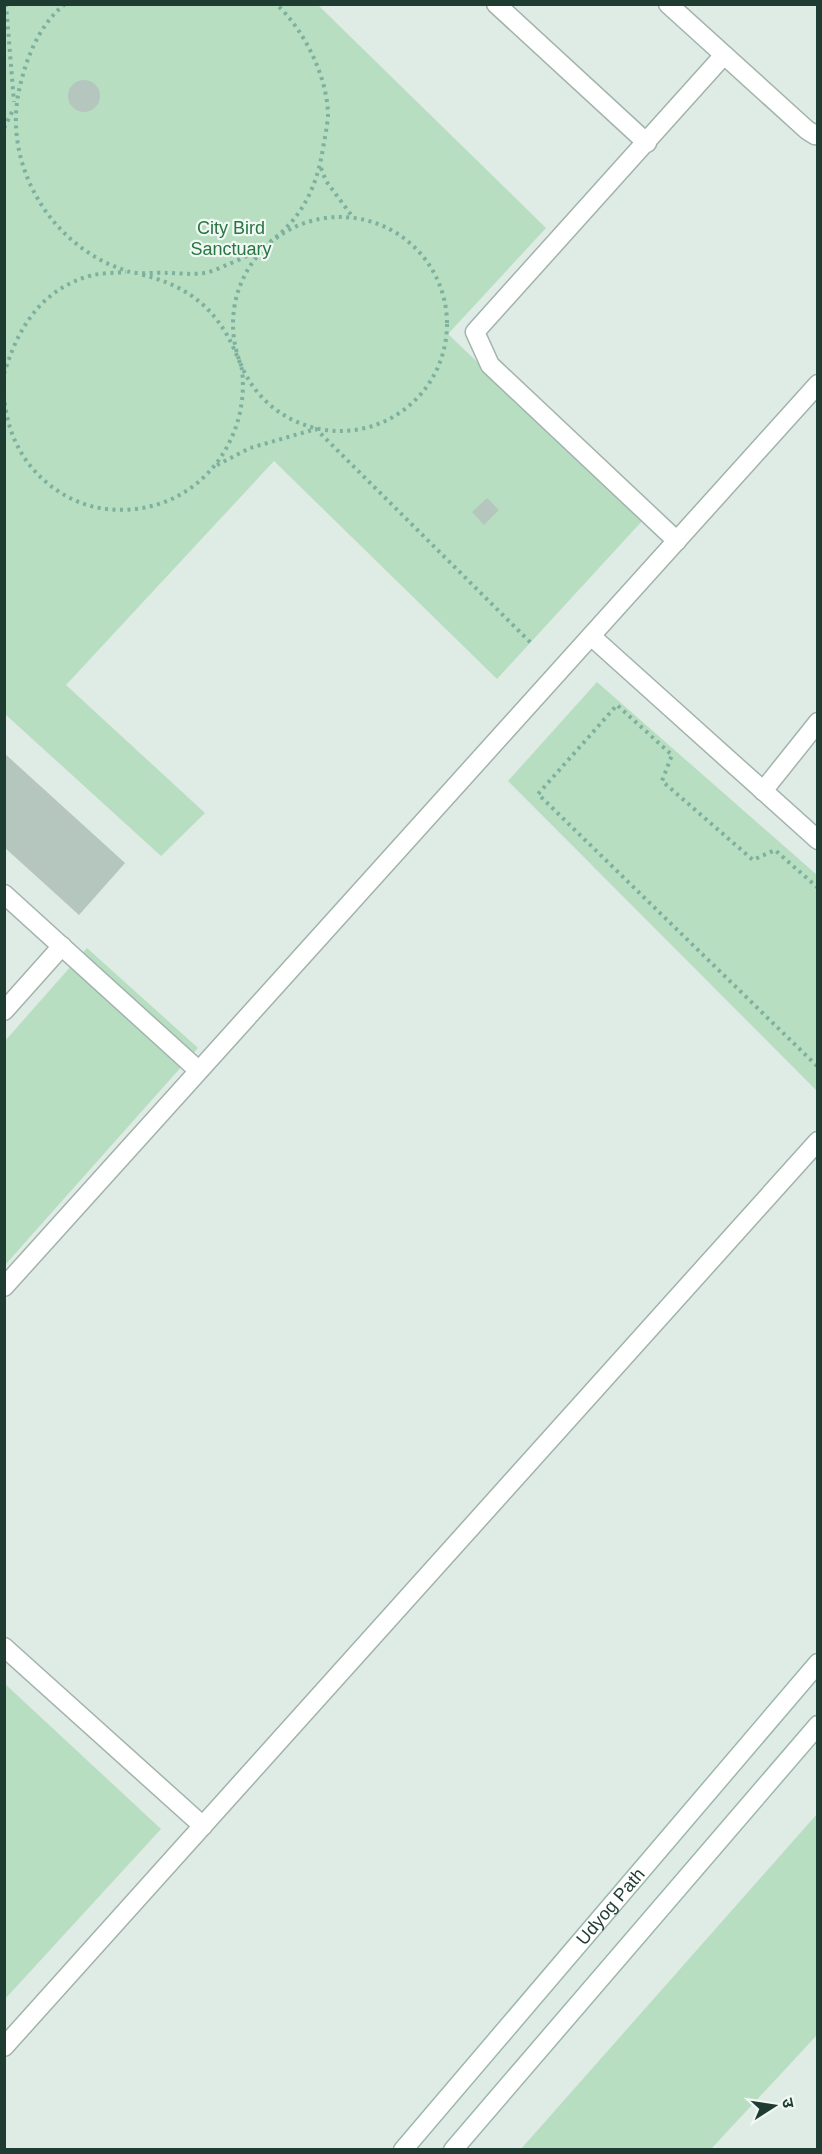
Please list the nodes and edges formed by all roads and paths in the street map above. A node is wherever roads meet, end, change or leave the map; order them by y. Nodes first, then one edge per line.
1 (6, 4) edge
2 (65, 4) edge
3 (276, 4) edge
4 (496, 4) edge
5 (668, 4) edge
6 (724, 55) junction
7 (14, 107) junction
8 (4, 128) edge
9 (818, 133) edge
10 (647, 143) junction
11 (320, 167) junction
12 (351, 216) junction
13 (290, 228) junction
14 (128, 272) junction
15 (242, 369) junction
16 (4, 374) edge
17 (818, 384) edge
18 (4, 395) edge
19 (316, 429) junction
20 (216, 466) junction
21 (676, 541) junction
22 (591, 636) junction
23 (531, 643) dead end
24 (818, 722) edge
25 (763, 791) junction
26 (818, 840) edge
27 (818, 888) edge
28 (4, 894) edge
29 (62, 946) junction
30 (4, 1011) edge
31 (818, 1067) edge
32 (198, 1070) junction
33 (818, 1141) edge
34 (4, 1287) edge
35 (4, 1647) edge
36 (818, 1663) edge
37 (818, 1725) edge
38 (202, 1826) junction
39 (4, 2047) edge
40 (402, 2150) edge
41 (453, 2150) edge

1 - 7 path
2 - 7 path
3 - 11 path
4 - 10 street
5 - 6 street
6 - 9 street
6 - 10 street
7 - 8 path
7 - 14 path
10 - 21 street
11 - 12 path
11 - 13 path
12 - 13 path
12 - 19 path
13 - 14 path
13 - 15 path
14 - 15 path
14 - 16 path
15 - 19 path
15 - 20 path
17 - 21 street
18 - 20 path
19 - 20 path
19 - 23 path
21 - 22 street
22 - 25 street
22 - 32 street
24 - 25 street
25 - 26 street
27 - 31 path
28 - 29 street
29 - 30 street
29 - 32 street
32 - 34 street
33 - 38 street
35 - 38 street
36 - 40 street, Udyog Path
37 - 41 street
38 - 39 street

